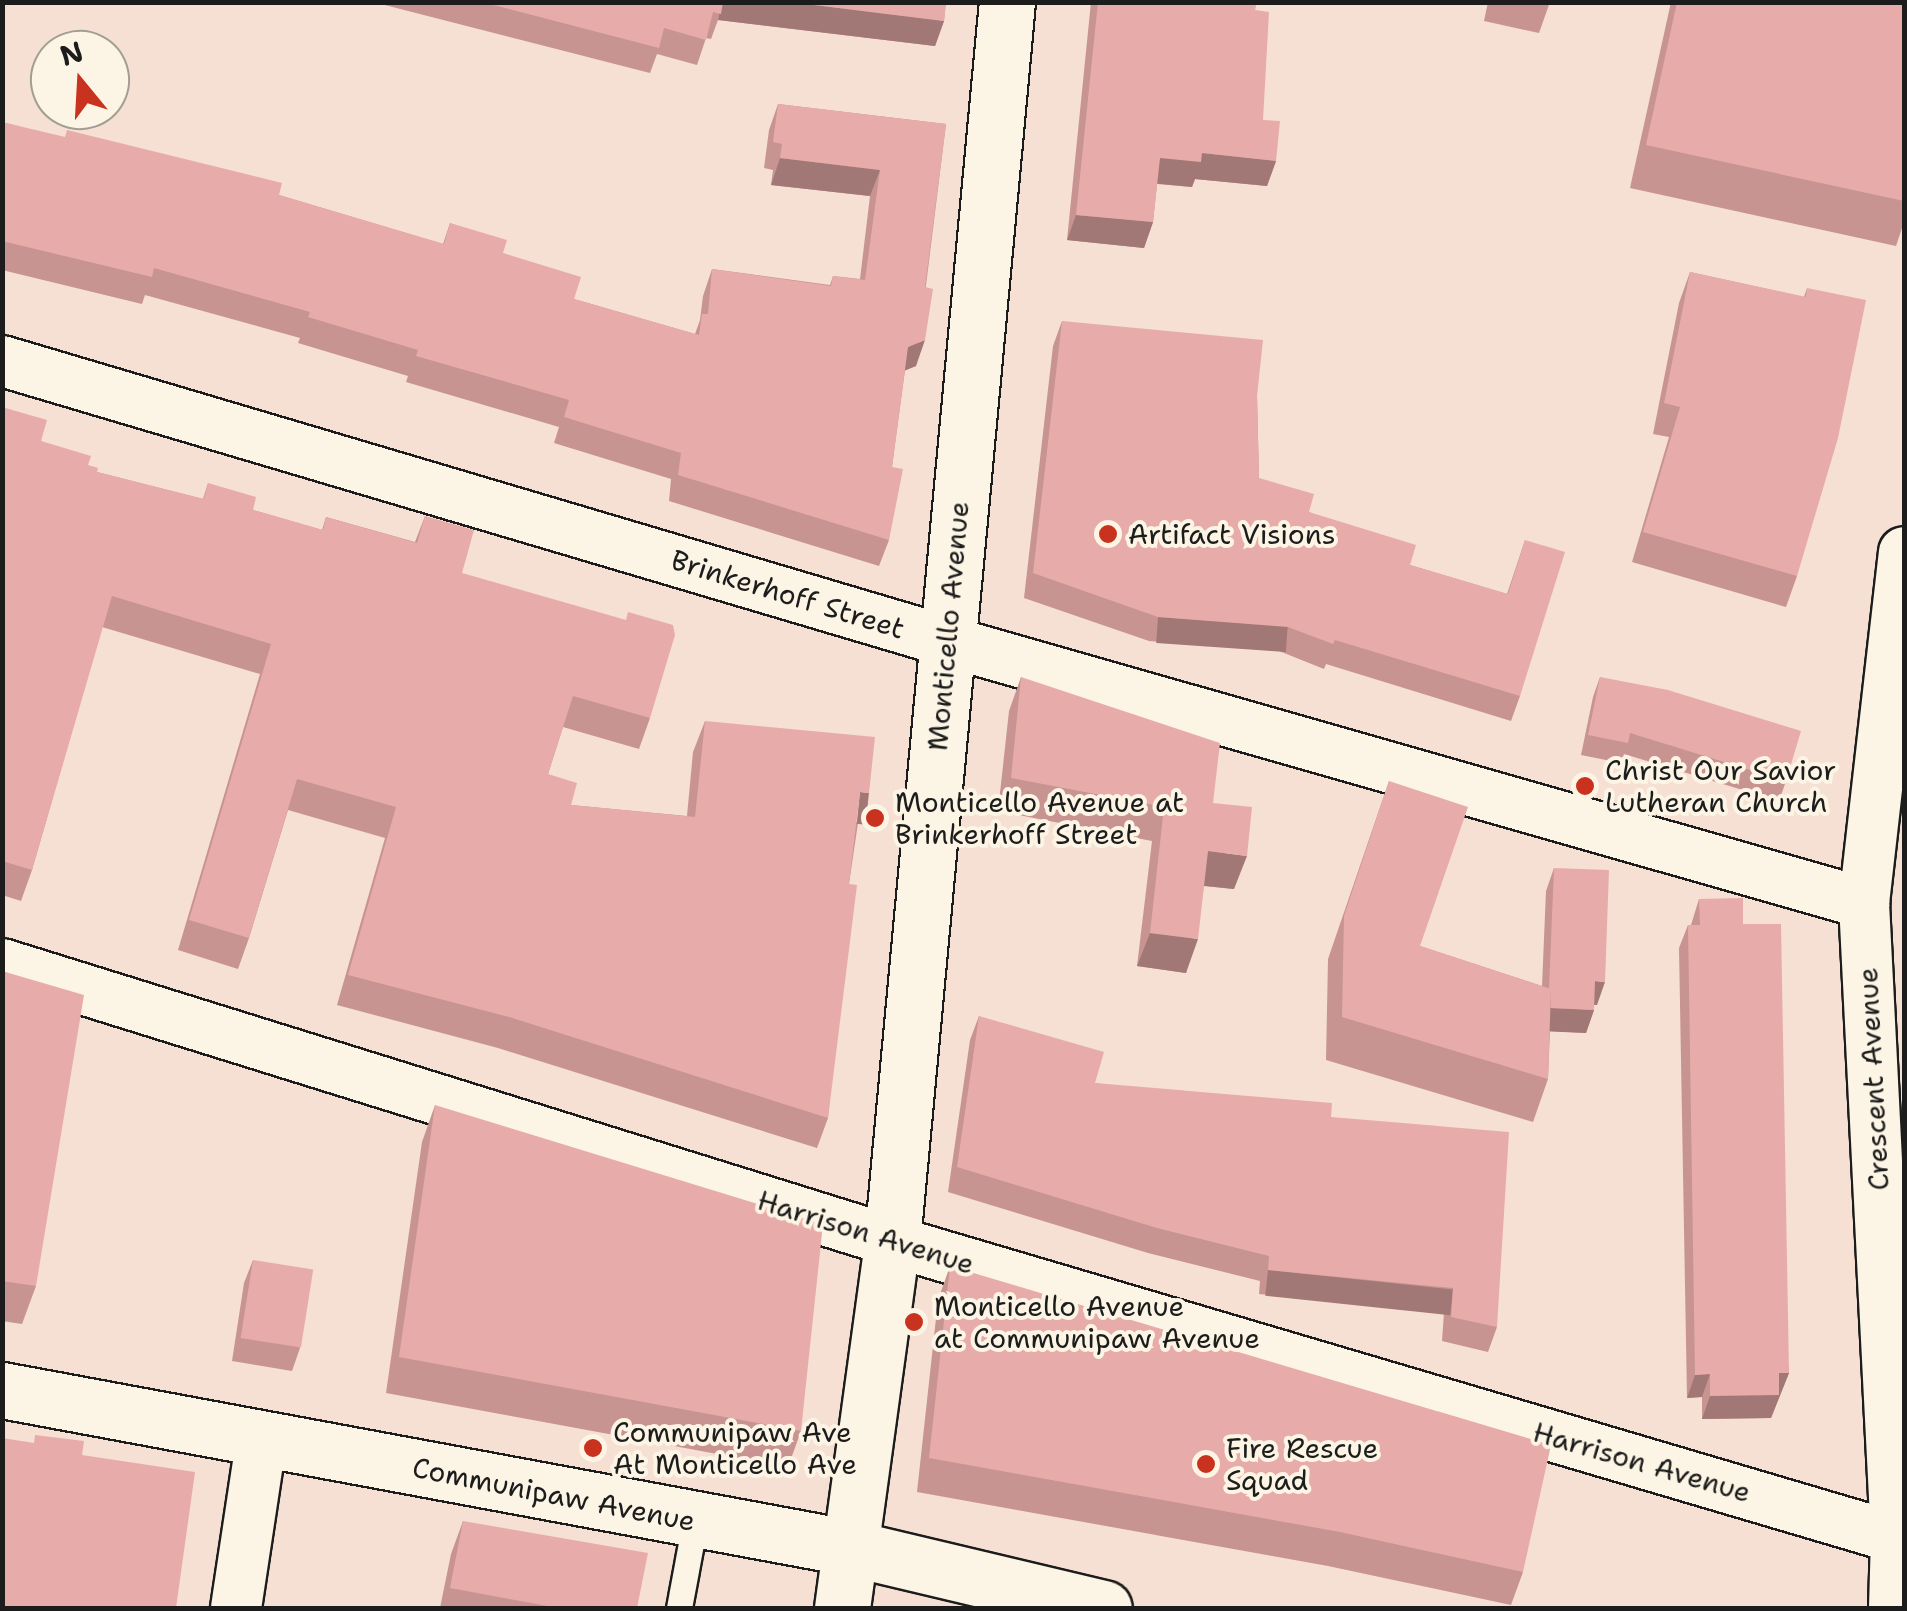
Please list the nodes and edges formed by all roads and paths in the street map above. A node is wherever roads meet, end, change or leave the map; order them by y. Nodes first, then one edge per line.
1 (1007, 2) edge
2 (2, 361) edge
3 (1904, 552) edge
4 (946, 641) junction
5 (1864, 902) junction
6 (2, 964) edge
7 (892, 1240) junction
8 (2, 1390) edge
9 (262, 1437) junction
10 (695, 1522) junction
11 (1900, 1538) edge
12 (847, 1546) junction
13 (236, 1608) edge
14 (680, 1608) edge
15 (842, 1608) edge
16 (1104, 1608) edge
17 (1894, 1608) edge

1 - 4 street, Monticello Avenue
2 - 4 street, Brinkerhoff Street
3 - 5 street, Crescent Avenue
4 - 5 street, Brinkerhoff Street
4 - 7 street, Monticello Avenue
5 - 11 street, Crescent Avenue
6 - 7 street, Harrison Avenue
7 - 11 street, Harrison Avenue
7 - 12 street, Monticello Avenue
8 - 9 street, Communipaw Avenue
9 - 10 street, Communipaw Avenue
9 - 13 street
10 - 12 street, Communipaw Avenue
10 - 14 lane
11 - 17 street, Crescent Avenue
12 - 15 street, Monticello Avenue
12 - 16 street, Communipaw Avenue

